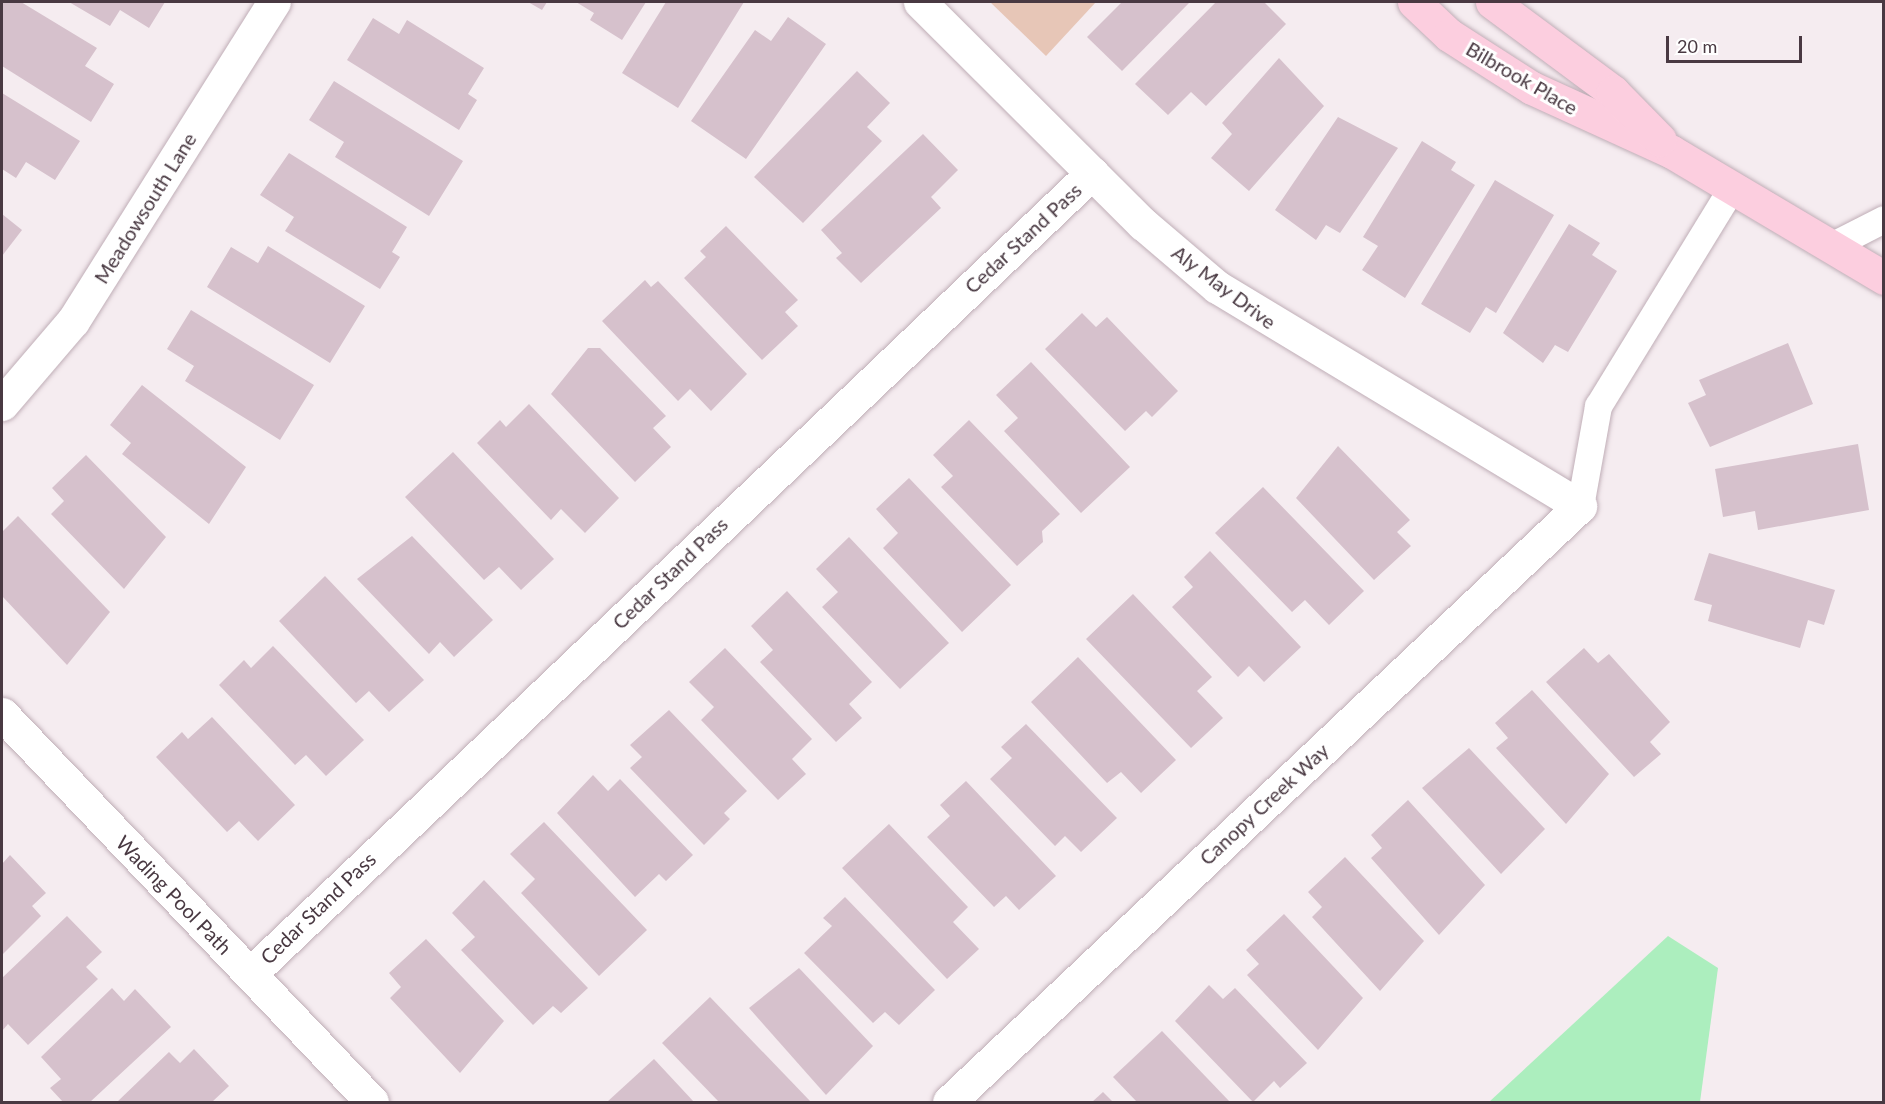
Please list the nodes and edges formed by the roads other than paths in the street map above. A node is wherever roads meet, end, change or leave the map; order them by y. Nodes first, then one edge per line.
1 (274, 2) edge
2 (920, 2) edge
3 (1414, 2) edge
4 (1492, 2) edge
5 (1672, 152) junction
6 (1092, 173) junction
7 (1731, 187) junction
8 (1884, 219) edge
9 (1831, 246) junction
10 (1884, 278) edge
11 (2, 404) edge
12 (1580, 506) junction
13 (2, 714) edge
14 (250, 974) junction
15 (372, 1102) edge
16 (949, 1102) edge

1 - 11 street, Meadowsouth Lane
2 - 6 street, Aly May Drive
3 - 5 street, Bilbrook Place
4 - 5 street, Bilbrook Place
5 - 7 street, Bilbrook Place
6 - 12 street, Aly May Drive
6 - 14 street, Cedar Stand Pass
7 - 9 street, Bilbrook Place
7 - 12 lane
8 - 9 lane
9 - 10 street, Bilbrook Place
12 - 16 street, Canopy Creek Way
13 - 14 street, Wading Pool Path
14 - 15 street, Wading Pool Path

